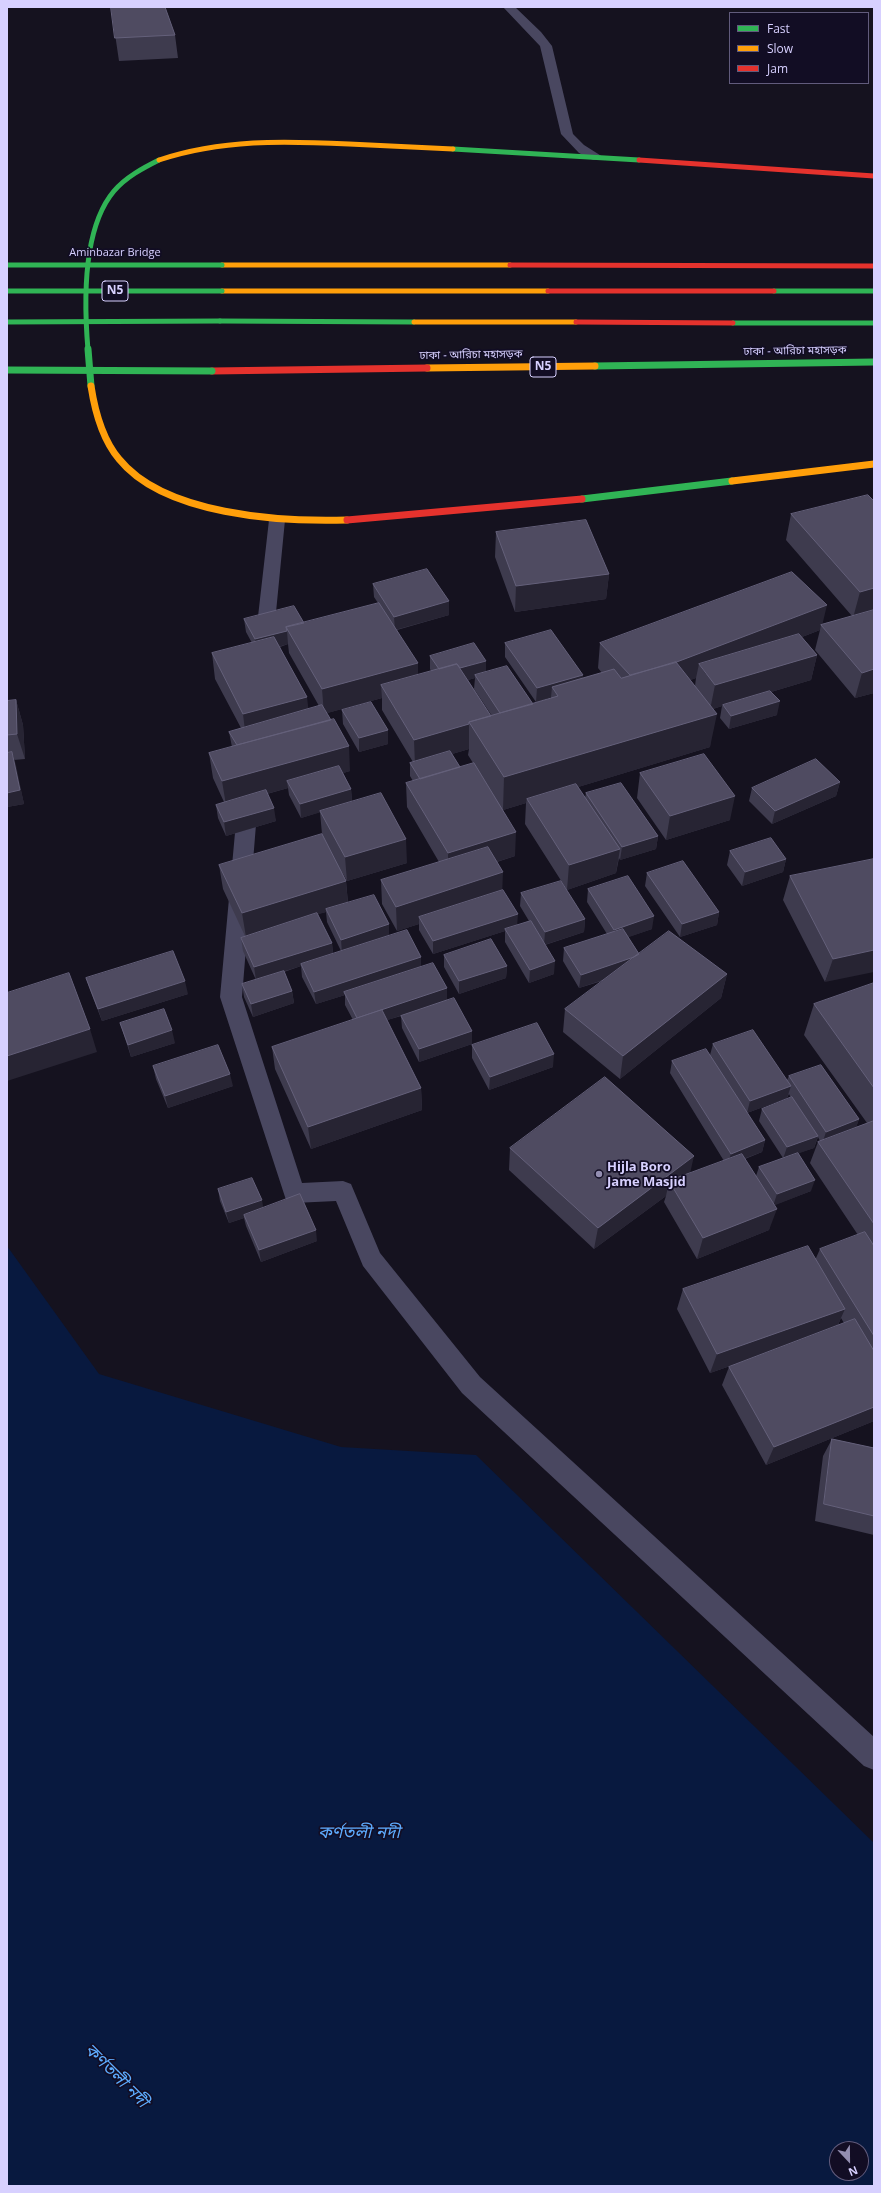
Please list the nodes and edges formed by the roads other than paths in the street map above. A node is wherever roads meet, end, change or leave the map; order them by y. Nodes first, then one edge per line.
1 (509, 7) edge
2 (597, 157) junction
3 (874, 176) edge
4 (7, 265) edge
5 (874, 266) edge
6 (7, 291) edge
7 (874, 291) edge
8 (7, 322) edge
9 (874, 323) edge
10 (874, 362) edge
11 (7, 370) edge
12 (874, 464) edge
13 (277, 520) junction
14 (262, 660) edge
15 (250, 779) edge
16 (874, 1756) edge

1 - 2 street
2 - 3 main road
2 - 13 main road
4 - 5 main road, Aminbazar Bridge, bridge
6 - 7 main road, N5, bridge
8 - 9 main road, bridge
10 - 11 main road, ঢাকা - আরিচা মহাসড়ক / N5, bridge
12 - 13 main road
13 - 14 street
15 - 16 street

